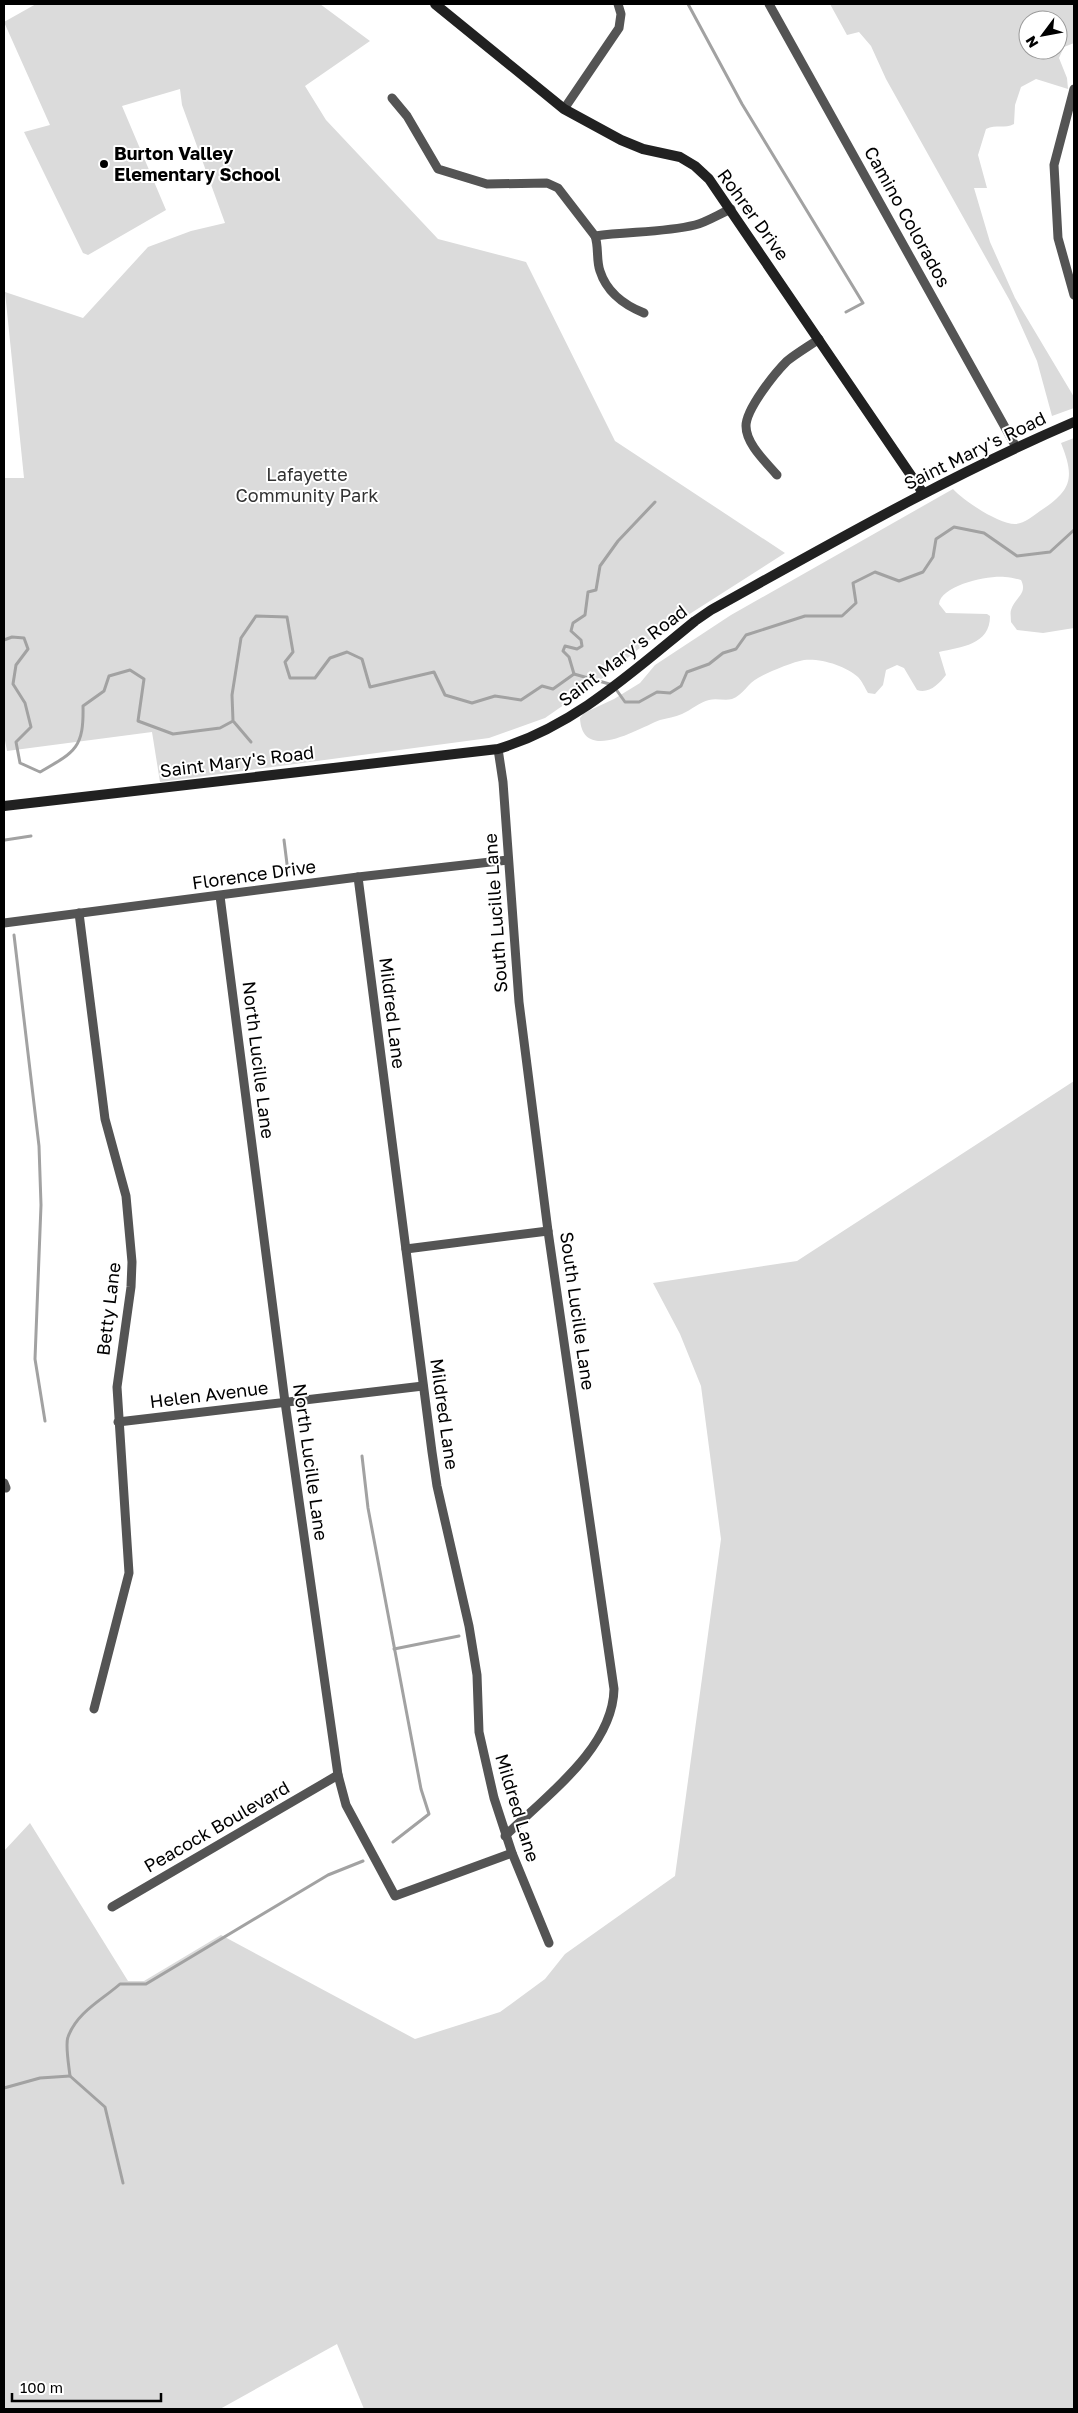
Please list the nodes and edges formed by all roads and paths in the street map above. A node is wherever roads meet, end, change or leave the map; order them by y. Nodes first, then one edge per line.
1 (434, 4) edge
2 (618, 4) edge
3 (769, 4) edge
4 (1074, 88) edge
5 (392, 98) dead end
6 (564, 109) junction
7 (730, 209) junction
8 (595, 236) junction
9 (1074, 295) edge
10 (644, 314) dead end
11 (819, 339) junction
12 (1074, 422) edge
13 (1016, 447) junction
14 (777, 475) dead end
15 (923, 493) junction
16 (498, 750) junction
17 (4, 806) edge
18 (508, 860) junction
19 (358, 877) junction
20 (220, 896) junction
21 (79, 913) junction
22 (4, 923) edge
23 (548, 1231) junction
24 (406, 1249) junction
25 (423, 1386) junction
26 (285, 1402) junction
27 (118, 1422) junction
28 (94, 1709) dead end
29 (338, 1775) junction
30 (505, 1836) junction
31 (512, 1853) junction
32 (112, 1907) dead end
33 (549, 1943) dead end

1 - 6 street, Rohrer Drive
2 - 6 street
3 - 13 street, Camino Colorados
4 - 9 street
5 - 8 street
6 - 7 street, Rohrer Drive
7 - 8 street
7 - 11 street, Rohrer Drive
8 - 10 street
11 - 14 street
11 - 15 street, Rohrer Drive
12 - 13 street, Saint Mary's Road
13 - 15 street, Saint Mary's Road
15 - 16 street, Saint Mary's Road
16 - 17 street, Saint Mary's Road
16 - 18 street, South Lucille Lane
18 - 19 street, Florence Drive
18 - 23 street, South Lucille Lane
19 - 20 street, Florence Drive
19 - 24 street, Mildred Lane
20 - 21 street, Florence Drive
20 - 26 street, North Lucille Lane
21 - 22 street, Florence Drive
21 - 27 street, Betty Lane
23 - 24 street
23 - 30 street, South Lucille Lane
24 - 25 street, Mildred Lane
25 - 26 street, Helen Avenue
25 - 30 street, Mildred Lane
26 - 27 street, Helen Avenue
26 - 29 street, North Lucille Lane
27 - 28 street, Betty Lane
29 - 31 street, North Lucille Lane
29 - 32 street, Peacock Boulevard
30 - 31 street, Mildred Lane
31 - 33 street, Mildred Lane

